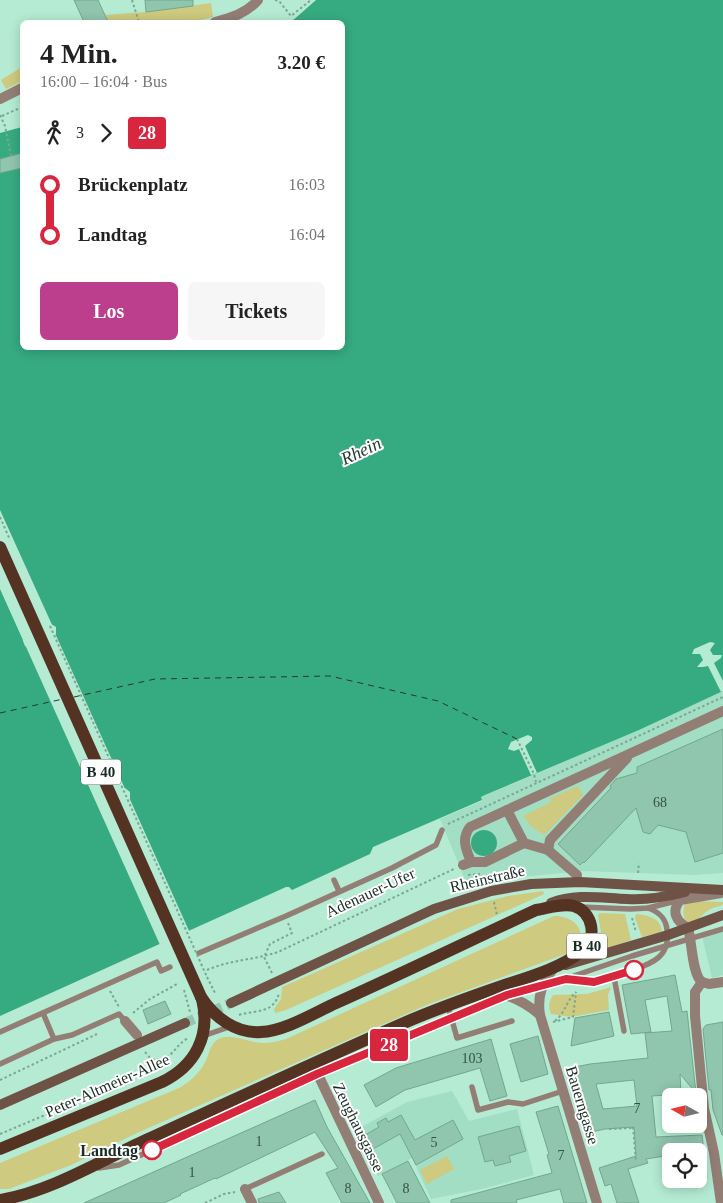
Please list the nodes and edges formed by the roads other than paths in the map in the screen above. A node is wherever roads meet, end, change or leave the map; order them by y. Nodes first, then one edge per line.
1 (258, 0) edge
2 (222, 20) edge
3 (20, 89) edge
4 (0, 99) edge
5 (6, 545) edge
6 (723, 711) edge
7 (631, 754) junction
8 (507, 810) junction
9 (444, 827) road end
10 (524, 843) junction
11 (549, 845) junction
12 (577, 875) dead end
13 (334, 880) dead end
14 (693, 890) junction
15 (339, 891) junction
16 (723, 891) edge
17 (680, 900) junction
18 (574, 906) junction
19 (648, 908) junction
20 (536, 910) junction
21 (723, 915) edge
22 (688, 928) junction
23 (723, 929) edge
24 (668, 934) junction
25 (691, 938) junction
26 (667, 946) junction
27 (199, 953) dead end
28 (170, 967) dead end
29 (549, 970) junction
30 (614, 977) junction
31 (566, 979) junction
32 (702, 982) junction
33 (723, 982) edge
34 (543, 984) junction
35 (485, 992) junction
36 (507, 995) junction
37 (201, 997) junction
38 (231, 1003) tunnel mouth
39 (448, 1006) junction
40 (43, 1013) junction
41 (540, 1015) junction
42 (451, 1018) junction
43 (188, 1019) tunnel mouth
44 (125, 1021) joint
45 (234, 1021) junction
46 (512, 1022) dead end
47 (398, 1026) junction
48 (624, 1031) dead end
49 (0, 1032) edge
50 (137, 1035) dead end
51 (194, 1036) junction
52 (54, 1038) junction
53 (402, 1039) junction
54 (407, 1057) dead end
55 (0, 1064) edge
56 (315, 1069) junction
57 (472, 1086) dead end
58 (563, 1091) junction
59 (0, 1105) edge
60 (0, 1149) edge
61 (322, 1154) dead end
62 (245, 1189) joint
63 (20, 1199) edge
64 (0, 1200) edge
65 (252, 1203) edge
66 (379, 1203) edge
67 (596, 1203) edge
68 (721, 1203) edge

1 - 2 street
3 - 4 street
5 - 37 main road, B 40, bridge
6 - 7 street
7 - 8 street
7 - 11 street
8 - 10 street
8 - 10 street
9 - 15 lane
10 - 11 street
11 - 12 street
13 - 15 lane
14 - 16 main road, Rheinstraße
14 - 20 main road
14 - 38 main road, Rheinstraße
15 - 27 lane
16 - 17 street, Rheinstraße
17 - 19 lane, Rheinstraße
17 - 22 street
18 - 19 lane, Rheinstraße
18 - 20 main road, Rheinstraße / B 40
18 - 29 main road, B 40
19 - 24 lane
20 - 45 main road, Rheinstraße / B 40
21 - 22 main road
22 - 24 main road
22 - 25 street
23 - 25 lane
24 - 26 lane
24 - 29 main road
25 - 26 lane
25 - 32 street
26 - 30 lane
26 - 31 lane
28 - 40 lane
29 - 34 street, Bauerngasse
29 - 35 main road, B 40
30 - 31 lane
30 - 48 lane
31 - 34 lane
32 - 33 street
32 - 68 street
34 - 36 lane
34 - 41 street, Bauerngasse
35 - 36 street
35 - 39 main road, B 40
36 - 41 street
36 - 42 lane
37 - 45 main road, Rheinstraße / B 40
37 - 51 main road, Peter-Altmeier-Allee / B 40
39 - 42 lane
39 - 47 main road, B 40
40 - 49 lane
40 - 52 lane
41 - 58 street, Bauerngasse
42 - 46 lane
42 - 53 lane
43 - 59 main road, Peter-Altmeier-Allee
44 - 50 street
44 - 52 lane
45 - 51 lane
47 - 53 lane
47 - 56 main road, B 40
51 - 60 main road, Peter-Altmeier-Allee / B 40
52 - 55 lane
53 - 54 lane
53 - 56 lane
56 - 63 main road, B 40
56 - 66 street, Zeughausgasse
57 - 58 lane
58 - 67 street, Bauerngasse
61 - 62 lane
62 - 65 street
63 - 64 main road, B 40

